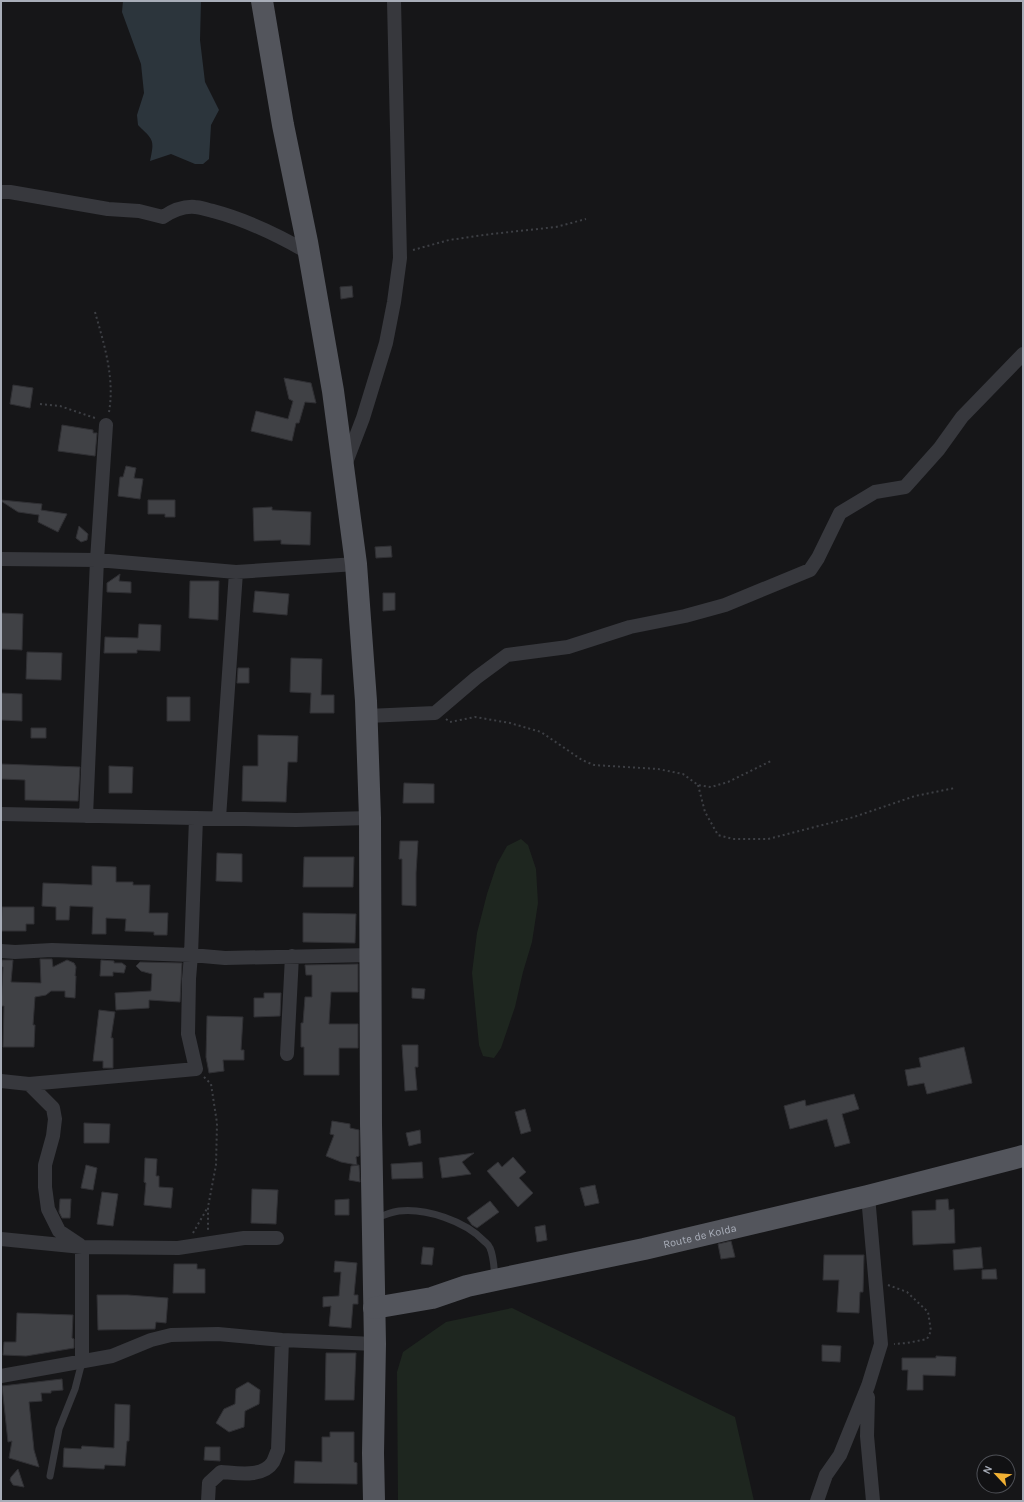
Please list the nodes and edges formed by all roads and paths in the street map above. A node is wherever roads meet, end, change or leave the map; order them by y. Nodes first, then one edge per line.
1 (262, 1) edge
2 (394, 1) edge
3 (1, 192) edge
4 (586, 219) dead end
5 (309, 253) junction
6 (400, 258) junction
7 (95, 312) dead end
8 (1023, 354) edge
9 (40, 404) dead end
10 (106, 425) junction
11 (343, 470) junction
12 (1, 559) edge
13 (97, 560) junction
14 (356, 564) junction
15 (236, 572) junction
16 (434, 713) junction
17 (367, 716) junction
18 (771, 761) dead end
19 (698, 785) junction
20 (955, 788) dead end
21 (1, 814) edge
22 (86, 816) junction
23 (196, 818) junction
24 (219, 818) junction
25 (370, 818) junction
26 (1, 951) edge
27 (191, 955) junction
28 (371, 955) junction
29 (292, 956) junction
30 (287, 1054) dead end
31 (196, 1069) junction
32 (1, 1081) edge
33 (29, 1084) junction
34 (1023, 1156) edge
35 (868, 1196) junction
36 (208, 1207) junction
37 (373, 1218) junction
38 (277, 1238) dead end
39 (1, 1239) edge
40 (209, 1244) junction
41 (82, 1247) junction
42 (178, 1248) junction
43 (494, 1280) junction
44 (876, 1281) junction
45 (374, 1308) junction
46 (282, 1340) junction
47 (375, 1344) junction
48 (881, 1344) junction
49 (82, 1362) junction
50 (1, 1376) edge
51 (868, 1386) junction
52 (50, 1476) dead end
53 (208, 1501) edge
54 (374, 1501) edge
55 (817, 1501) edge
56 (873, 1501) edge

1 - 5 main road
2 - 6 street
3 - 5 street
4 - 6 path
5 - 11 main road
6 - 11 street
7 - 10 path
8 - 16 street
9 - 10 path
10 - 13 street
11 - 14 main road
12 - 13 street
13 - 15 street
13 - 22 street
14 - 15 street
14 - 17 main road
15 - 24 street
16 - 17 street
16 - 19 path
17 - 25 main road
18 - 19 path
19 - 20 path
21 - 22 street
22 - 23 street
23 - 24 street
23 - 27 street
24 - 25 street
25 - 28 main road
26 - 27 street
27 - 29 street
27 - 31 street
28 - 29 street
28 - 37 main road
29 - 30 street
31 - 33 street
31 - 36 path
32 - 33 street
33 - 41 street
34 - 35 main road, Route de Kolda
35 - 43 main road, Route de Kolda
35 - 44 street
36 - 40 path
36 - 42 path
37 - 43 lane
37 - 45 main road
38 - 40 street
39 - 41 street
40 - 42 street
41 - 42 street
41 - 49 street
43 - 45 main road, Route de Kolda
44 - 48 street
44 - 48 path
45 - 47 main road
46 - 47 street
46 - 49 street
46 - 53 street
47 - 54 main road
48 - 51 street
49 - 50 street
49 - 52 lane
51 - 55 street
51 - 56 street

